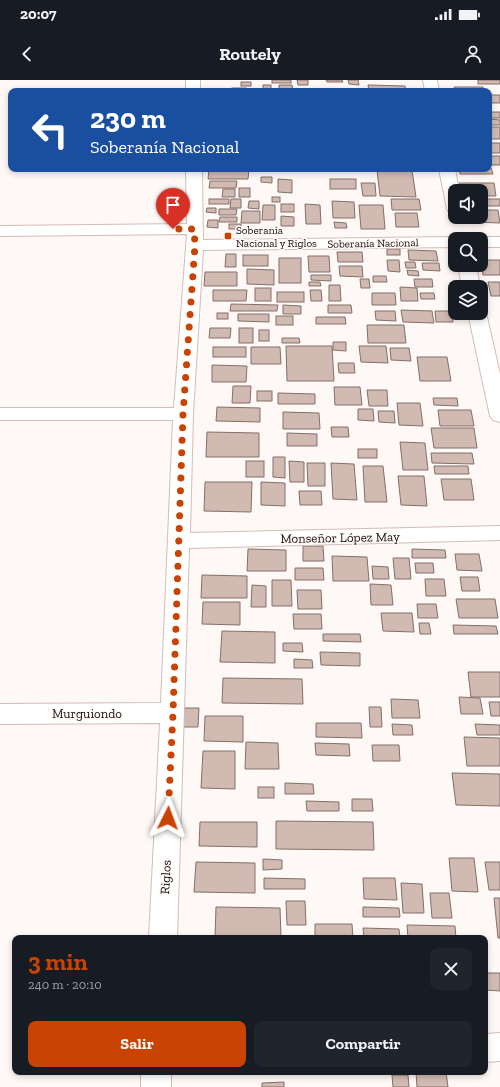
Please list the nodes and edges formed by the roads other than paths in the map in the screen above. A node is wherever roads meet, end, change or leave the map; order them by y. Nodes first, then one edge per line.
1 (194, 172) edge
2 (448, 172) edge
3 (450, 184) edge
4 (0, 231) edge
5 (195, 237) junction
6 (448, 242) edge
7 (488, 242) edge
8 (500, 242) edge
9 (479, 320) edge
10 (0, 414) edge
11 (183, 414) junction
12 (500, 416) edge
13 (500, 533) edge
14 (179, 541) junction
15 (173, 713) junction
16 (0, 714) edge
17 (162, 935) edge
18 (500, 1047) edge
19 (488, 1048) edge
20 (156, 1075) edge
21 (156, 1087) edge

1 - 5 street, Riglos
2 - 3 street
4 - 5 street, Soberanía Nacional
5 - 6 street, Soberanía Nacional
5 - 11 street, Riglos
7 - 8 street
9 - 12 street
10 - 11 street
11 - 14 street, Riglos
13 - 14 street, Monseñor López May
14 - 15 street, Riglos
15 - 16 street, Murguiondo
15 - 17 street, Riglos
18 - 19 street
20 - 21 street

